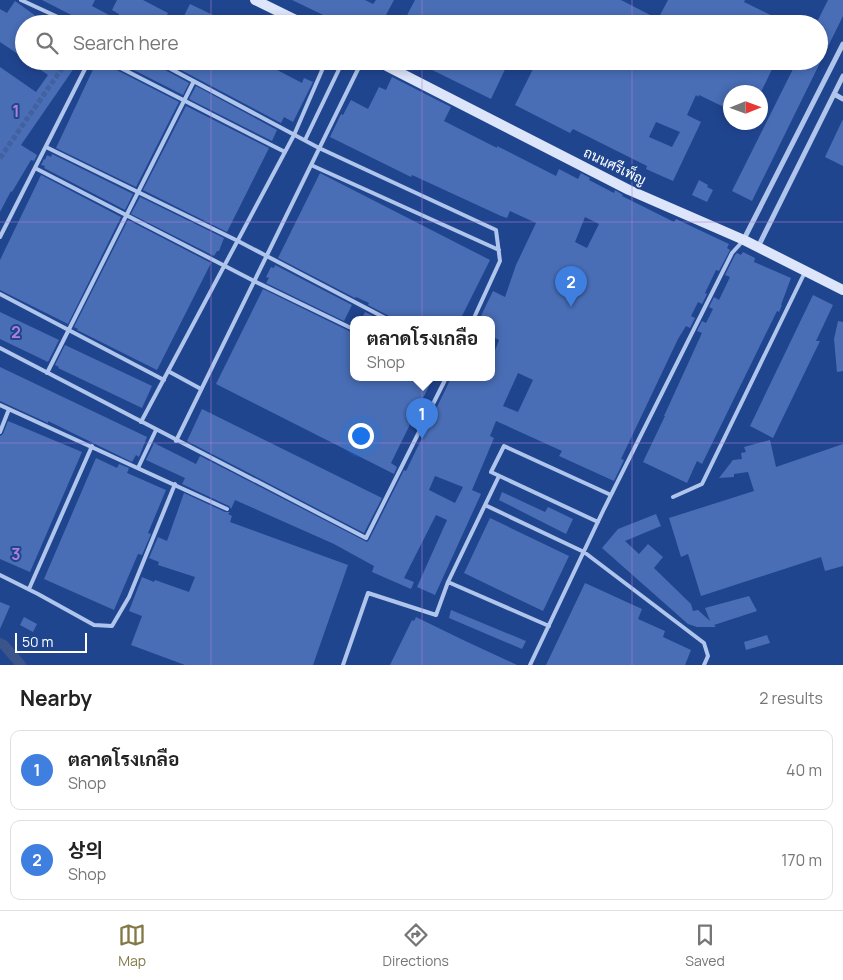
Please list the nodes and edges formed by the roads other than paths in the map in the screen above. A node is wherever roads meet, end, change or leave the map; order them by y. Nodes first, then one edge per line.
1 (21, 0) edge
2 (255, 0) edge
3 (53, 15) edge
4 (286, 15) edge
5 (843, 44) edge
6 (84, 70) edge
7 (124, 70) edge
8 (173, 70) edge
9 (322, 70) edge
10 (339, 70) edge
11 (358, 70) edge
12 (395, 70) edge
13 (843, 76) edge
14 (194, 81) junction
15 (834, 94) junction
16 (843, 99) edge
17 (184, 101) junction
18 (294, 135) junction
19 (305, 140) junction
20 (46, 147) junction
21 (319, 148) junction
22 (285, 152) junction
23 (311, 165) junction
24 (35, 168) junction
25 (138, 192) junction
26 (126, 215) junction
27 (0, 237) edge
28 (744, 240) junction
29 (238, 241) junction
30 (758, 248) junction
31 (499, 250) junction
32 (266, 256) junction
33 (225, 266) junction
34 (805, 272) junction
35 (254, 281) junction
36 (843, 290) edge
37 (0, 294) edge
38 (382, 316) edge
39 (475, 316) edge
40 (350, 328) edge
41 (68, 330) junction
42 (0, 348) edge
43 (168, 371) junction
44 (47, 373) junction
45 (164, 380) junction
46 (444, 381) edge
47 (201, 390) junction
48 (0, 405) edge
49 (9, 409) junction
50 (141, 422) junction
51 (156, 430) junction
52 (0, 432) edge
53 (176, 441) junction
54 (92, 446) junction
55 (138, 468) junction
56 (499, 476) junction
57 (176, 484) junction
58 (611, 495) junction
59 (672, 497) dead end
60 (485, 505) junction
61 (227, 509) dead end
62 (598, 522) junction
63 (584, 552) junction
64 (0, 575) edge
65 (448, 582) junction
66 (29, 589) junction
67 (548, 626) junction
68 (343, 665) edge
69 (530, 665) edge
70 (704, 665) edge

1 - 3 lane
2 - 4 main road
5 - 28 street
6 - 20 lane
7 - 17 lane
8 - 14 lane
9 - 18 lane
10 - 19 lane
11 - 21 lane
12 - 28 main road, ถนนศรีเพ็ญ
13 - 15 street
14 - 17 lane
14 - 18 lane
15 - 16 street
15 - 30 street
17 - 22 lane
17 - 25 lane
18 - 19 lane
18 - 22 lane
19 - 21 lane
20 - 24 lane
20 - 25 lane
21 - 23 lane
21 - 31 lane
22 - 29 lane
23 - 31 lane
23 - 32 lane
24 - 26 lane
24 - 27 lane
25 - 26 lane
25 - 29 lane
26 - 33 lane
26 - 41 lane
28 - 30 main road, ถนนศรีเพ็ญ
28 - 58 lane
29 - 32 lane
29 - 33 lane
30 - 34 main road, ถนนศรีเพ็ญ
31 - 39 lane
32 - 35 lane
32 - 38 lane
33 - 35 lane
33 - 43 lane
34 - 36 main road, ถนนศรีเพ็ญ
34 - 59 lane
35 - 40 lane
35 - 47 lane
37 - 41 lane
41 - 44 lane
41 - 45 lane
42 - 44 lane
43 - 45 lane
43 - 47 lane
44 - 50 lane
45 - 50 lane
46 - 53 lane
47 - 53 lane
48 - 49 lane
49 - 52 lane
49 - 54 lane
50 - 51 lane
51 - 53 lane
51 - 55 lane
54 - 55 lane
54 - 66 lane
55 - 57 lane
56 - 58 lane
56 - 60 lane
56 - 62 lane
57 - 61 lane
57 - 66 lane
58 - 62 lane
60 - 63 lane
60 - 65 lane
62 - 63 lane
63 - 67 lane
63 - 70 lane
64 - 66 lane
65 - 67 lane
65 - 68 lane
67 - 69 lane

